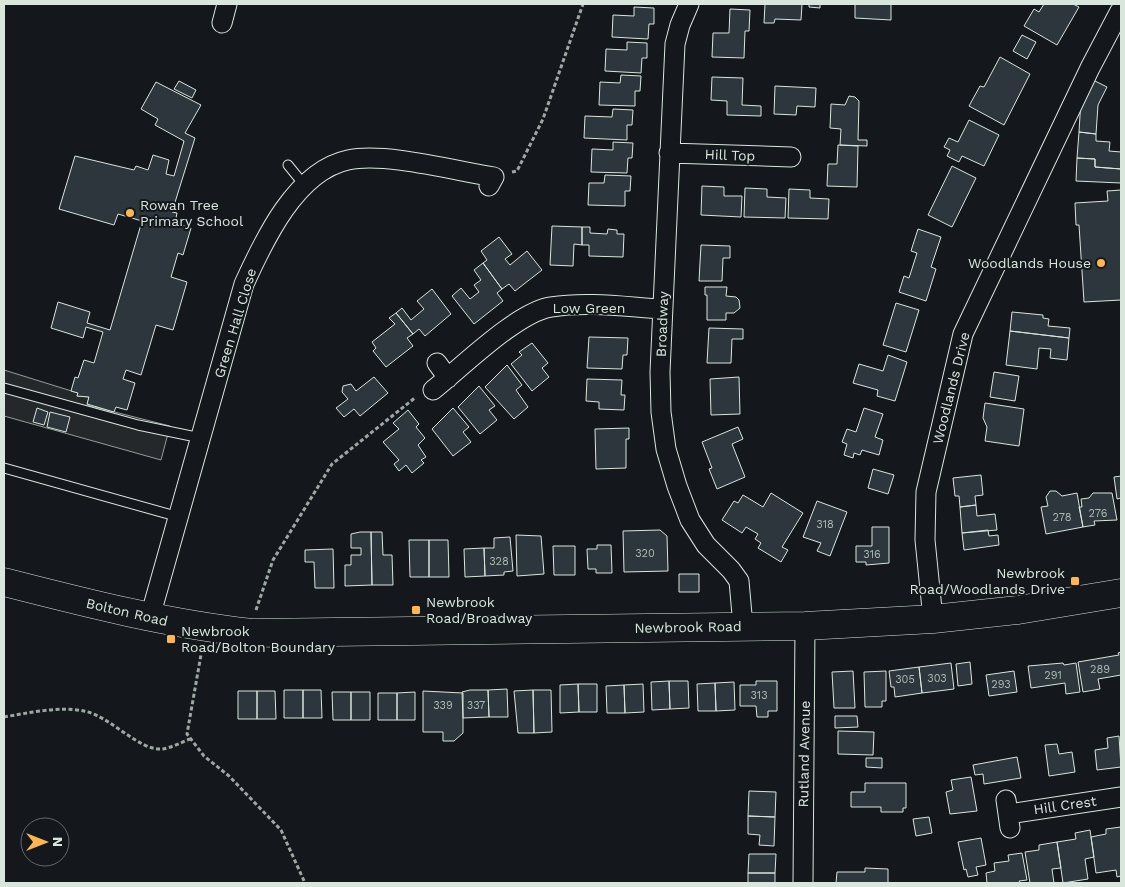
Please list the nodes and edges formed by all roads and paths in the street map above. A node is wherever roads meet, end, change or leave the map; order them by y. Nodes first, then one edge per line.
1 (227, 4) edge
2 (584, 4) edge
3 (689, 4) edge
4 (1120, 11) dead end
5 (222, 23) dead end
6 (670, 153) junction
7 (791, 156) dead end
8 (288, 165) dead end
9 (492, 182) joint
10 (305, 186) junction
11 (662, 309) junction
12 (437, 363) dead end
13 (448, 378) junction
14 (4, 388) edge
15 (433, 390) joint
16 (201, 438) junction
17 (4, 468) edge
18 (178, 518) junction
19 (4, 582) edge
20 (1121, 593) edge
21 (150, 617) junction
22 (933, 619) junction
23 (743, 626) junction
24 (805, 626) junction
25 (207, 628) junction
26 (252, 632) junction
27 (4, 717) edge
28 (190, 739) junction
29 (1121, 797) edge
30 (1008, 814) dead end
31 (305, 883) edge
32 (802, 883) edge

1 - 5 street
2 - 9 path
3 - 6 street, Broadway
4 - 22 street, Woodlands Drive
6 - 7 street, Hill Top
6 - 11 street, Broadway
8 - 10 lane
9 - 10 street, Green Hall Close
10 - 16 street, Green Hall Close
11 - 13 street, Low Green
11 - 23 street, Broadway
12 - 13 street
13 - 15 street, Low Green
14 - 16 lane
15 - 26 path
16 - 18 street, Green Hall Close
17 - 18 lane
18 - 21 street, Green Hall Close
19 - 21 highway, Bolton Road
20 - 22 highway, Newbrook Road
21 - 25 highway, Bolton Road
22 - 24 highway, Newbrook Road
23 - 24 highway, Newbrook Road
23 - 26 highway, Newbrook Road
24 - 32 street, Rutland Avenue
25 - 26 highway, Bolton Road
25 - 28 path
27 - 28 path
28 - 31 path
29 - 30 street, Hill Crest

